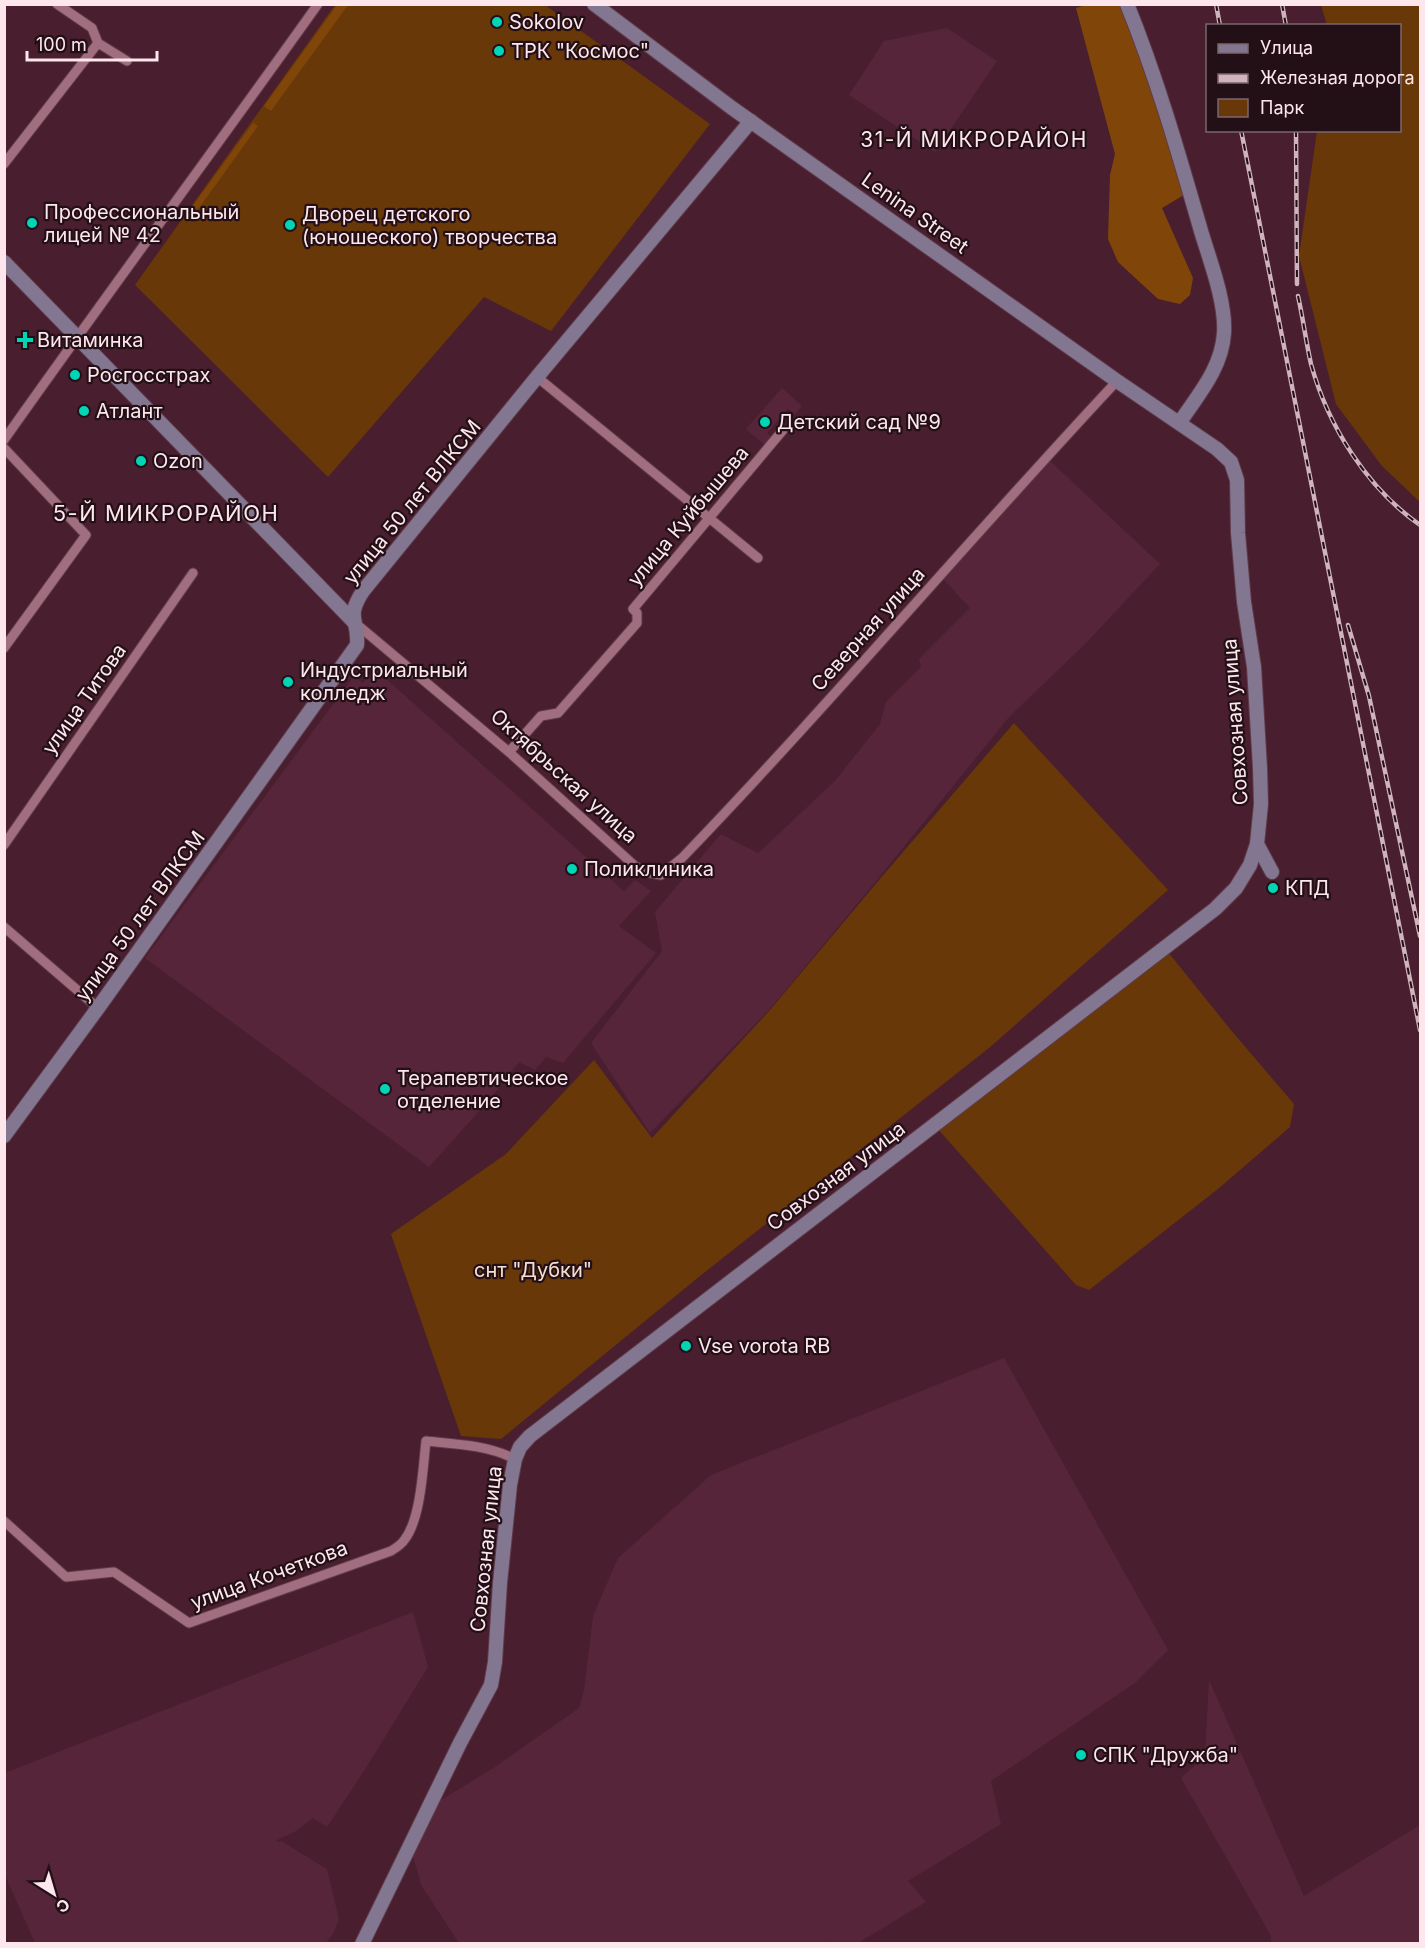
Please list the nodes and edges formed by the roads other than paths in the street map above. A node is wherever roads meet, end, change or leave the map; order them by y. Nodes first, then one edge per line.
1 (57, 4) edge
2 (318, 4) edge
3 (594, 4) edge
4 (1127, 4) edge
5 (98, 43) junction
6 (127, 61) dead end
7 (752, 121) junction
8 (4, 164) edge
9 (4, 262) edge
10 (77, 336) junction
11 (537, 377) junction
12 (1117, 381) junction
13 (1180, 422) junction
14 (783, 430) dead end
15 (4, 440) edge
16 (4, 448) edge
17 (1217, 449) joint
18 (709, 519) junction
19 (758, 558) dead end
20 (193, 573) dead end
21 (354, 622) junction
22 (4, 648) edge
23 (509, 752) junction
24 (1257, 844) junction
25 (4, 845) edge
26 (636, 866) joint
27 (1272, 872) dead end
28 (4, 927) edge
29 (98, 1008) junction
30 (4, 1136) edge
31 (515, 1459) junction
32 (4, 1521) edge
33 (362, 1944) edge

1 - 5 street
2 - 10 street
3 - 7 street, Lenina Street
4 - 13 street
5 - 6 street
5 - 8 street
7 - 11 street, улица 50 лет ВЛКСМ
7 - 12 street, Lenina Street
9 - 10 street, Октябрьская улица
10 - 15 street
10 - 21 street, Октябрьская улица
11 - 18 street
11 - 21 street, улица 50 лет ВЛКСМ
12 - 13 street, Lenina Street
12 - 26 street, Северная улица
13 - 17 street, Lenina Street
14 - 18 street, улица Куйбышева
16 - 22 street
17 - 24 street, Совхозная улица
18 - 19 street
18 - 23 street, улица Куйбышева
20 - 25 street, улица Титова
21 - 23 street, Октябрьская улица
21 - 29 street, улица 50 лет ВЛКСМ
23 - 26 street, Октябрьская улица
24 - 27 street
24 - 31 street, Совхозная улица
28 - 29 street
29 - 30 street, улица 50 лет ВЛКСМ
31 - 32 street, улица Кочеткова
31 - 33 street, Совхозная улица

